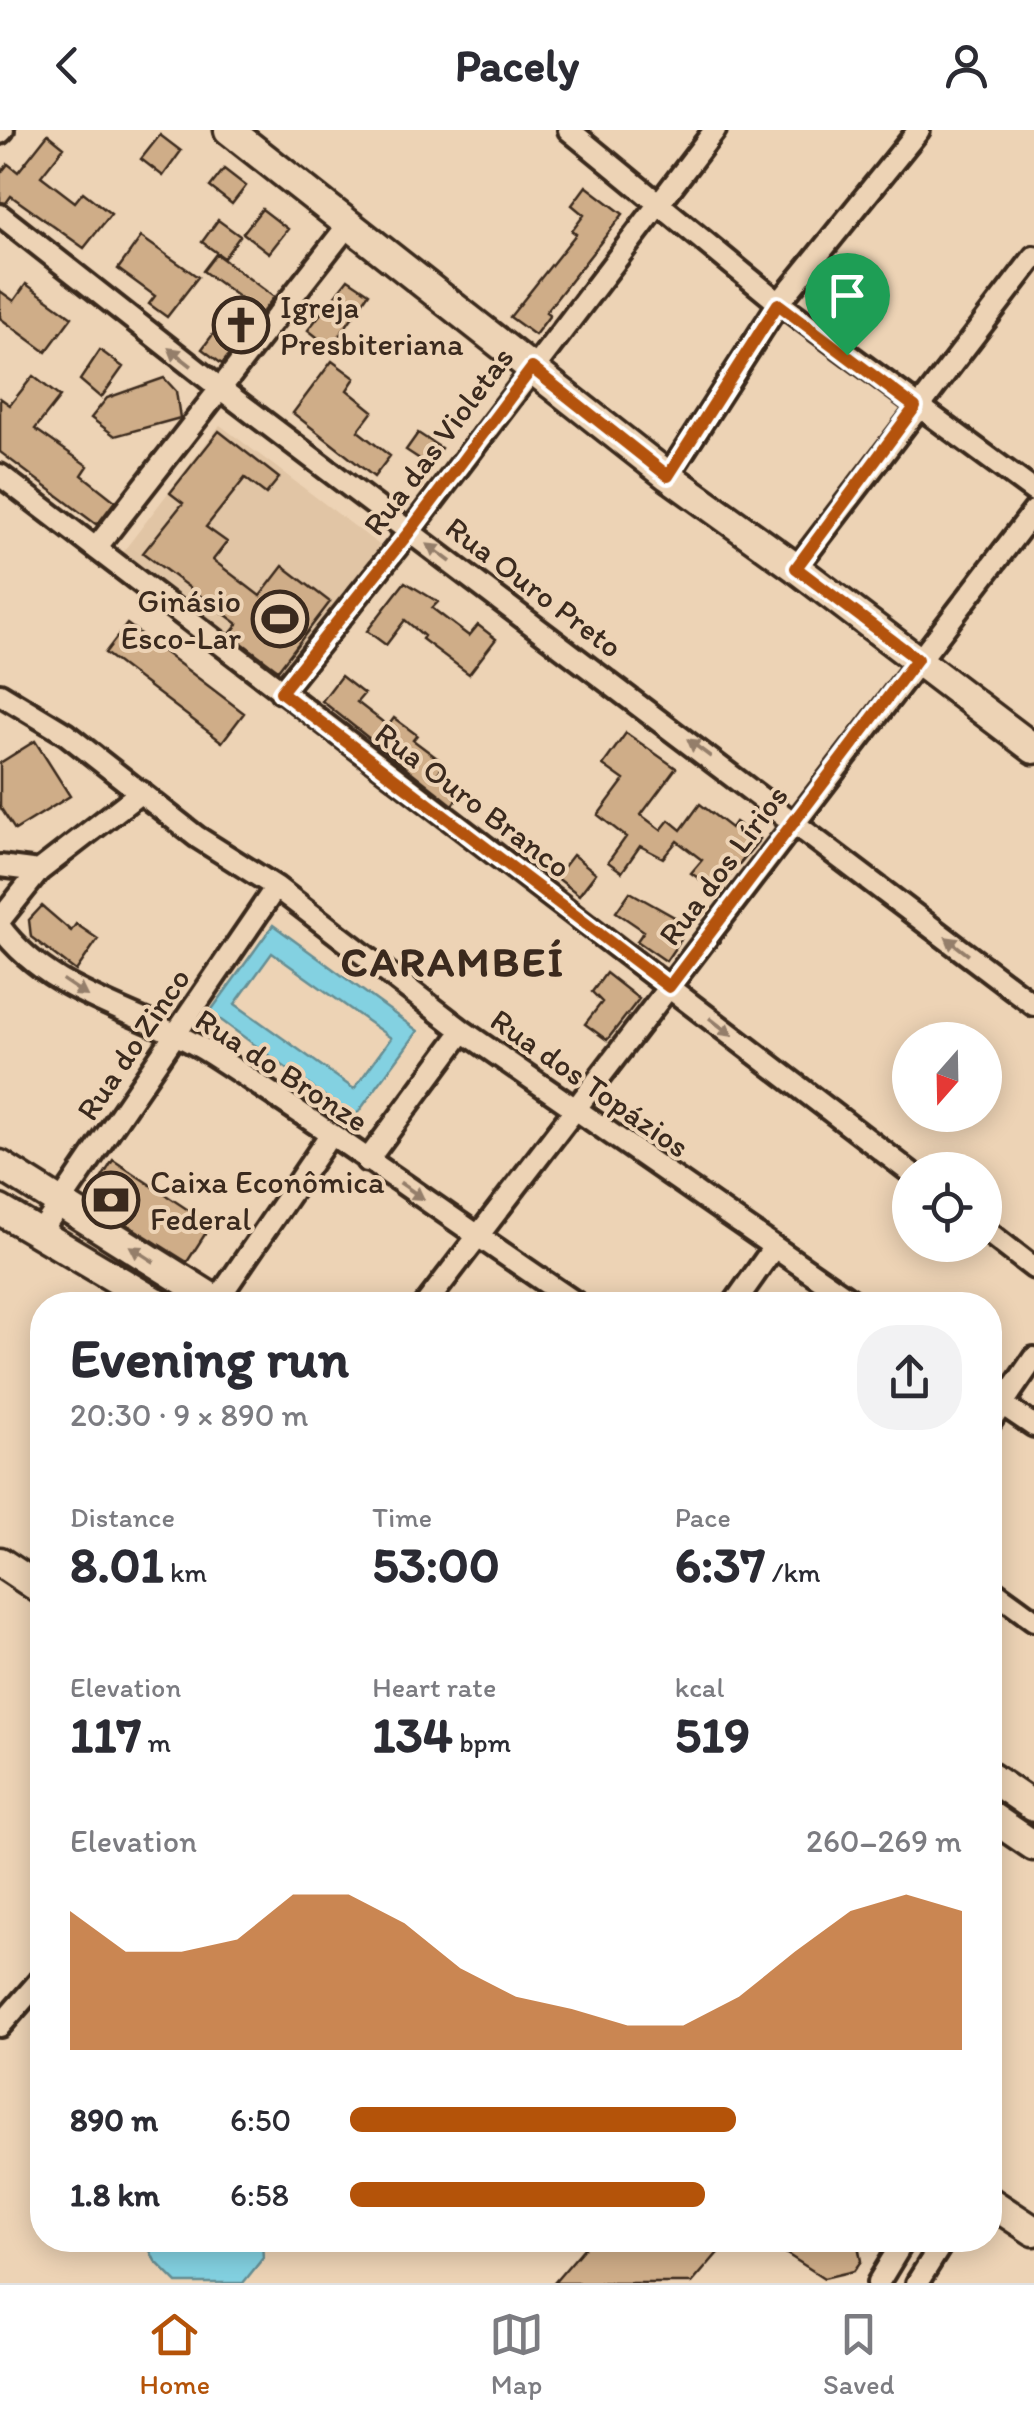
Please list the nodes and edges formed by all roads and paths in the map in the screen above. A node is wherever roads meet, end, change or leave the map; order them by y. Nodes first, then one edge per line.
1 (229, 130) edge
2 (570, 130) edge
3 (714, 130) edge
4 (919, 130) edge
5 (659, 201) junction
6 (0, 215) edge
7 (348, 225) junction
8 (1034, 257) edge
9 (778, 304) junction
10 (532, 368) junction
11 (220, 389) junction
12 (915, 407) junction
13 (0, 474) edge
14 (668, 476) junction
15 (1034, 491) edge
16 (1034, 512) edge
17 (410, 531) junction
18 (96, 548) junction
19 (796, 568) junction
20 (917, 659) junction
21 (281, 692) junction
22 (0, 694) edge
23 (1034, 749) edge
24 (141, 792) junction
25 (794, 820) junction
26 (0, 866) edge
27 (40, 871) junction
28 (276, 887) junction
29 (0, 924) edge
30 (669, 987) junction
31 (1034, 1006) edge
32 (463, 1031) junction
33 (176, 1035) junction
34 (574, 1110) junction
35 (330, 1135) junction
36 (892, 1158) edge
37 (367, 1161) junction
38 (0, 1165) edge
39 (61, 1202) junction
40 (0, 1210) edge
41 (40, 1234) junction
42 (476, 1236) junction
43 (1002, 1243) edge
44 (774, 1247) junction
45 (1034, 1268) edge
46 (138, 1292) edge
47 (200, 1292) edge
48 (226, 1292) edge
49 (435, 1292) edge
50 (560, 1292) edge
51 (743, 1292) edge
52 (839, 1292) edge
53 (1034, 1358) edge
54 (1002, 1397) edge
55 (1002, 1411) edge
56 (1034, 1426) edge
57 (0, 1562) edge
58 (30, 1582) edge
59 (1002, 1597) edge
60 (1034, 1620) edge
61 (1002, 1785) edge
62 (1034, 1807) edge
63 (1002, 1824) edge
64 (1034, 1846) edge
65 (30, 1992) edge
66 (0, 2026) edge
67 (1002, 2210) edge
68 (1034, 2231) edge
69 (897, 2252) edge
70 (937, 2252) edge
71 (878, 2283) edge
72 (918, 2283) edge

1 - 7 street
2 - 5 street
3 - 5 street, Rua das Violetas
4 - 9 street
5 - 9 street
5 - 10 street, Rua das Violetas
11 -> 6 street, Rua Ouro Preto
7 - 10 street
7 - 11 street
8 - 12 street
9 - 12 street
9 - 14 street
10 - 14 street
10 - 17 street, Rua das Violetas
11 - 17 street, Rua Ouro Preto
11 - 18 street
12 - 15 street
12 - 19 street
13 - 18 street, Rua Ouro Branco
14 - 19 street
16 - 20 street, Rua dos Lírios
17 - 21 street, Rua das Violetas
25 -> 17 street, Rua Ouro Preto
18 - 21 street, Rua Ouro Branco
19 - 20 street
20 - 23 street
20 - 25 street, Rua dos Lírios
21 - 30 street, Rua Ouro Branco
22 - 24 street, Rua dos Topázios
24 - 27 street
24 - 28 street, Rua dos Topázios
25 - 30 street, Rua dos Lírios
31 -> 25 street, Rua Ouro Preto
26 - 27 street
27 - 29 street
28 - 32 street, Rua dos Topázios
28 - 33 street, Rua do Zinco
29 -> 33 street, Rua do Bronze
30 - 34 street, Rua dos Lírios
30 -> 36 street, Rua Ouro Branco
32 - 34 street, Rua dos Topázios
32 - 37 street
33 - 35 street, Rua do Bronze
33 - 39 street, Rua do Zinco
34 - 42 street, Rua dos Lírios
34 - 44 street, Rua dos Topázios
35 - 37 street, Rua do Bronze
35 - 48 street
37 -> 42 street, Rua do Bronze
38 - 39 street
39 - 41 street, Rua do Zinco
47 -> 39 street
40 - 41 street
41 - 46 street
42 - 49 street, Rua dos Lírios
42 - 50 street, Rua do Bronze
43 - 45 street
44 - 51 street
44 - 52 street, Rua dos Topázios
53 - 54 street
55 - 56 street
57 - 58 street
59 - 60 street
61 - 62 street
63 - 64 street
65 - 66 street
67 - 68 street
69 - 71 street
70 - 72 street

